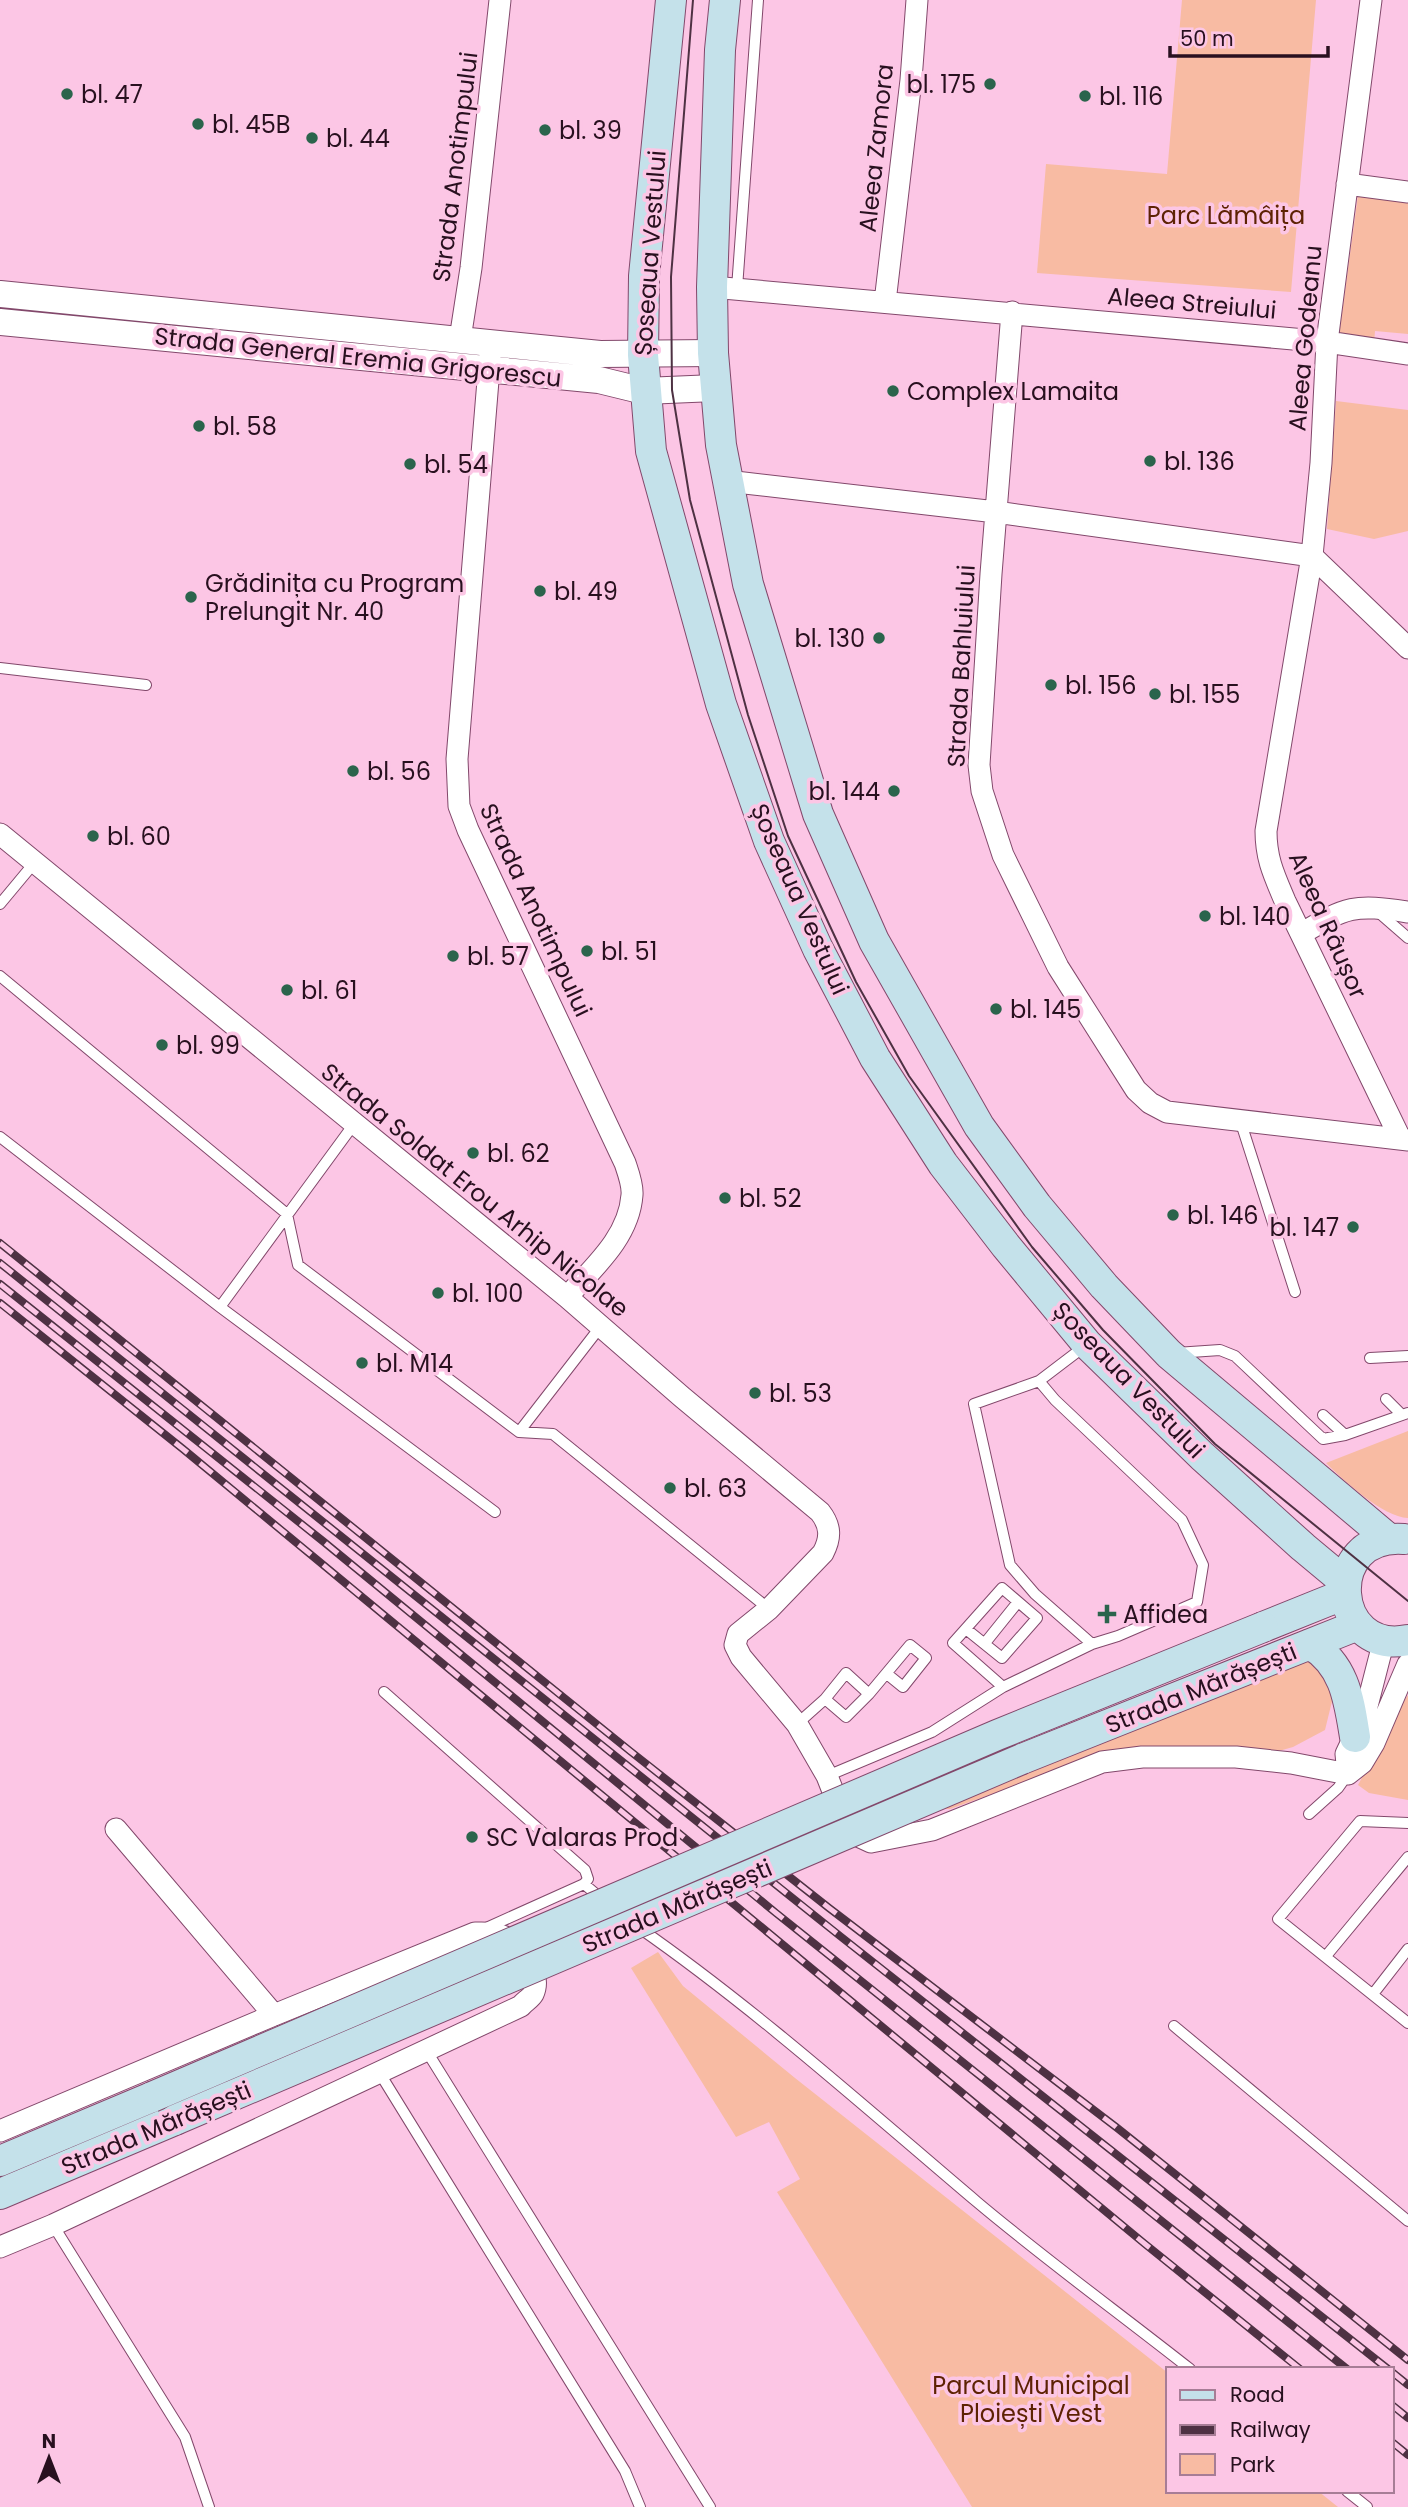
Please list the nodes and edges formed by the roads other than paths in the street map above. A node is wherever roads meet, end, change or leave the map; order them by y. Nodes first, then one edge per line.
1 (500, 0) edge
2 (671, 0) edge
3 (725, 0) edge
4 (758, 0) edge
5 (917, 0) edge
6 (1371, 0) edge
7 (1347, 184) junction
8 (1408, 192) edge
9 (725, 288) junction
10 (0, 294) edge
11 (885, 302) junction
12 (1012, 312) junction
13 (0, 322) edge
14 (460, 339) junction
15 (491, 342) junction
16 (1327, 342) junction
17 (713, 353) junction
18 (1408, 354) edge
19 (643, 355) junction
20 (489, 369) junction
21 (715, 388) junction
22 (644, 391) junction
23 (727, 481) junction
24 (996, 512) junction
25 (1312, 556) junction
26 (1408, 648) edge
27 (0, 668) edge
28 (145, 685) dead end
29 (0, 834) edge
30 (35, 862) junction
31 (0, 904) edge
32 (1372, 906) junction
33 (1408, 912) edge
34 (1301, 934) junction
35 (1408, 938) edge
36 (0, 976) edge
37 (1240, 1120) junction
38 (355, 1124) junction
39 (0, 1137) edge
40 (1404, 1139) edge
41 (287, 1214) junction
42 (1295, 1292) dead end
43 (567, 1297) junction
44 (220, 1307) junction
45 (601, 1326) junction
46 (1087, 1344) junction
47 (1169, 1354) junction
48 (1408, 1356) edge
49 (1370, 1358) dead end
50 (1039, 1381) junction
51 (1386, 1399) dead end
52 (1405, 1414) edge
53 (1311, 1428) junction
54 (519, 1432) junction
55 (1345, 1435) junction
56 (495, 1512) dead end
57 (1398, 1539) edge
58 (1345, 1588) junction
59 (1018, 1602) junction
60 (769, 1609) junction
61 (1358, 1625) junction
62 (966, 1629) junction
63 (1396, 1640) edge
64 (985, 1643) junction
65 (1092, 1644) junction
66 (1310, 1644) junction
67 (1408, 1664) edge
68 (887, 1674) dead end
69 (1003, 1687) junction
70 (384, 1692) dead end
71 (869, 1694) junction
72 (825, 1699) junction
73 (797, 1724) junction
74 (1355, 1737) junction
75 (1348, 1774) junction
76 (827, 1776) junction
77 (1309, 1814) dead end
78 (1408, 1823) edge
79 (116, 1829) dead end
80 (1408, 1857) edge
81 (584, 1884) junction
82 (613, 1908) dead end
83 (623, 1916) dead end
84 (475, 1933) junction
85 (1408, 1949) edge
86 (1325, 1956) junction
87 (1373, 1994) junction
88 (274, 2015) junction
89 (1408, 2023) edge
90 (1174, 2026) dead end
91 (426, 2050) junction
92 (379, 2072) junction
93 (0, 2131) edge
94 (0, 2161) edge
95 (0, 2194) edge
96 (1408, 2221) edge
97 (53, 2225) junction
98 (0, 2247) edge
99 (1187, 2367) edge
100 (1350, 2493) edge
101 (209, 2507) edge
102 (640, 2507) edge
103 (710, 2507) edge
104 (1367, 2507) edge

1 - 14 street, Strada Anotimpului
2 - 19 main road, Șoseaua Vestului
3 - 9 main road, Șoseaua Vestului
4 - 9 lane
5 - 11 street, Aleea Zamora
6 - 7 street, Aleea Godeanu
7 - 8 street
7 - 16 street, Aleea Godeanu
9 - 11 street, Aleea Streiului
9 - 17 main road, Șoseaua Vestului
10 - 14 street, Strada General Eremia Grigorescu
11 - 12 street, Aleea Streiului
12 - 16 street, Aleea Streiului
12 - 24 street
13 - 20 street, Strada General Eremia Grigorescu
14 - 15 street, Strada General Eremia Grigorescu
15 - 19 street, Strada General Eremia Grigorescu
15 - 20 street, Strada Anotimpului
16 - 18 street, Aleea Streiului
16 - 25 street, Aleea Godeanu
17 - 19 street, Strada General Eremia Grigorescu
17 - 21 main road, Șoseaua Vestului
19 - 22 main road, Șoseaua Vestului
20 - 22 street, Strada General Eremia Grigorescu
20 - 43 street, Strada Anotimpului
21 - 22 street, Strada General Eremia Grigorescu
21 - 23 main road, Șoseaua Vestului
22 - 46 main road, Șoseaua Vestului
23 - 24 street
23 - 47 main road, Șoseaua Vestului
24 - 25 street
24 - 37 street, Strada Bahluiului
25 - 26 street
25 - 34 street, Aleea Râușor
27 - 28 lane
29 - 30 street, Strada Soldat Erou Arhip Nicolae
30 - 31 lane
30 - 38 street, Strada Soldat Erou Arhip Nicolae
32 - 33 street
32 - 34 street
32 - 35 lane
34 - 40 street, Aleea Râușor
36 - 41 lane
37 - 40 street, Strada Bahluiului
37 - 42 lane
38 - 41 lane
38 - 43 street, Strada Soldat Erou Arhip Nicolae
39 - 44 lane
41 - 44 lane
41 - 54 lane
43 - 45 street, Strada Soldat Erou Arhip Nicolae
44 - 56 lane
45 - 54 lane
45 - 60 street, Strada Soldat Erou Arhip Nicolae
46 - 50 lane
46 - 58 main road, Șoseaua Vestului
47 - 53 lane
47 - 57 main road, Șoseaua Vestului
48 - 49 lane
50 - 65 lane
50 - 65 lane
51 - 52 lane
52 - 55 lane
53 - 55 lane
53 - 55 lane
54 - 60 lane
57 - 58 main road, Șoseaua Vestului
58 - 61 main road, Șoseaua Vestului
58 - 94 main road, Strada Mărășești, bridge
59 - 62 lane
59 - 64 lane
59 - 64 lane
60 - 73 street
61 - 63 main road
61 - 66 main road, Strada Mărășești
62 - 64 lane
62 - 69 lane
63 - 74 street
65 - 69 lane
66 - 74 main road
66 - 95 main road, Strada Mărășești, bridge
67 - 75 street
68 - 71 lane
69 - 76 lane
70 - 81 lane
71 - 72 lane
71 - 72 lane
72 - 73 lane
73 - 76 street
74 - 75 street
75 - 76 street
75 - 77 lane
78 - 86 lane
79 - 88 street
80 - 86 lane
81 - 82 lane
81 - 84 lane
83 - 99 lane
84 - 88 street
84 - 91 street
85 - 87 lane
86 - 87 lane
87 - 89 lane
88 - 93 street
90 - 96 lane
91 - 92 street
91 - 103 lane
92 - 97 street
92 - 102 lane
97 - 98 street
97 - 101 lane
100 - 104 lane

